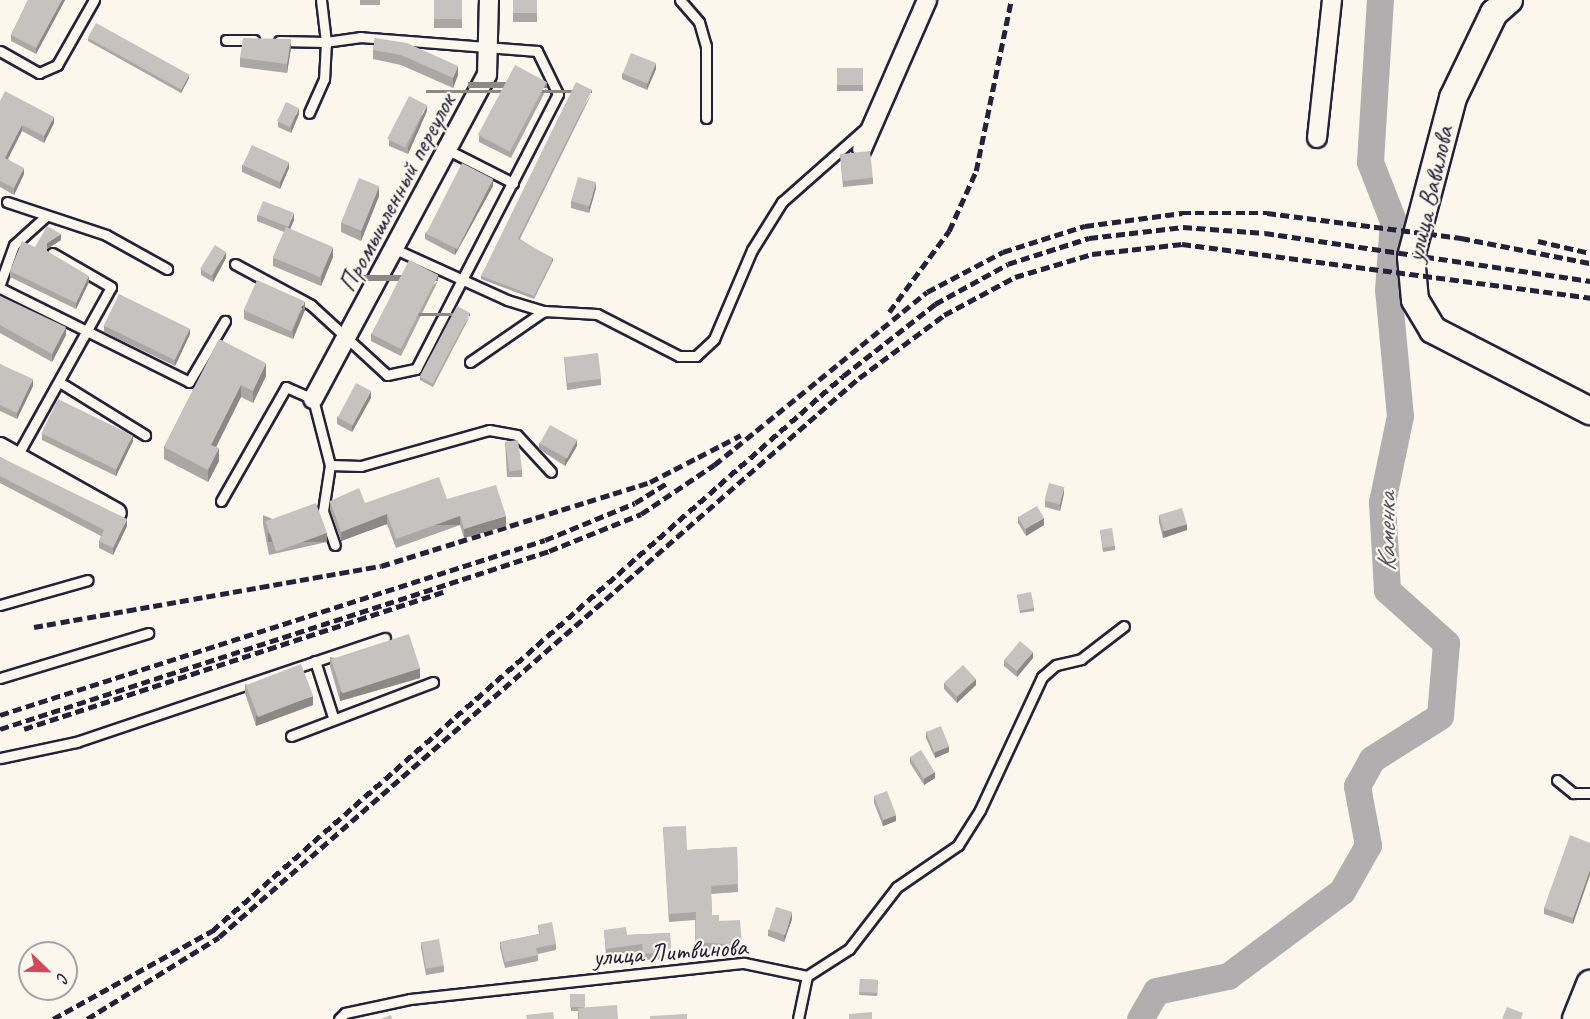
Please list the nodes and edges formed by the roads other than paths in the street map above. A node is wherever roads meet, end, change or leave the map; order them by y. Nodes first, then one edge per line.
1 (93, 0) edge
2 (321, 0) edge
3 (489, 0) edge
4 (680, 0) edge
5 (927, 0) edge
6 (1332, 0) edge
7 (1509, 0) edge
8 (226, 40) dead end
9 (326, 42) junction
10 (488, 44) junction
11 (0, 51) edge
12 (309, 113) dead end
13 (706, 118) dead end
14 (876, 119) junction
15 (1317, 138) dead end
16 (862, 149) edge
17 (448, 150) junction
18 (513, 183) junction
19 (7, 202) dead end
20 (45, 217) junction
21 (397, 250) junction
22 (52, 253) edge
23 (235, 264) dead end
24 (167, 269) dead end
25 (462, 282) junction
26 (0, 286) edge
27 (544, 311) junction
28 (225, 321) dead end
29 (86, 332) junction
30 (349, 338) junction
31 (470, 362) dead end
32 (61, 383) junction
33 (313, 399) junction
34 (1590, 411) edge
35 (145, 435) dead end
36 (0, 447) edge
37 (17, 456) junction
38 (330, 465) junction
39 (551, 472) dead end
40 (221, 501) dead end
41 (117, 513) edge
42 (335, 545) dead end
43 (88, 580) dead end
44 (0, 605) edge
45 (1124, 626) dead end
46 (148, 633) dead end
47 (385, 638) edge
48 (315, 661) junction
49 (0, 678) edge
50 (433, 682) dead end
51 (333, 717) junction
52 (291, 736) dead end
53 (0, 758) edge
54 (1557, 780) dead end
55 (1590, 793) edge
56 (807, 976) junction
57 (1590, 984) edge
58 (339, 1019) edge
59 (798, 1019) edge
60 (1576, 1019) edge

1 - 11 lane
2 - 9 lane
3 - 10 street, Промышленный переулок
4 - 13 lane
5 - 14 street
6 - 15 street
7 - 34 main road, улица Вавилова
8 - 9 lane
9 - 10 lane
9 - 12 lane
10 - 17 street, Промышленный переулок
10 - 18 lane
14 - 16 street
14 - 27 lane
17 - 18 lane
17 - 21 street, Промышленный переулок
18 - 25 lane
19 - 20 lane
20 - 24 lane
20 - 26 lane
21 - 25 lane
21 - 30 street, Промышленный переулок
22 - 29 lane
23 - 30 lane
25 - 27 lane
25 - 30 lane
26 - 29 lane
27 - 31 lane
28 - 29 lane
29 - 32 lane
30 - 33 street, Промышленный переулок
32 - 35 lane
32 - 37 lane
33 - 38 lane
33 - 40 lane
36 - 37 street
37 - 41 street
38 - 39 lane
38 - 42 lane
43 - 44 lane
45 - 56 lane
46 - 49 lane
47 - 48 lane
48 - 51 lane
48 - 53 lane
50 - 51 lane
51 - 52 lane
54 - 55 lane
56 - 58 lane, улица Литвинова
56 - 59 lane
57 - 60 main road

